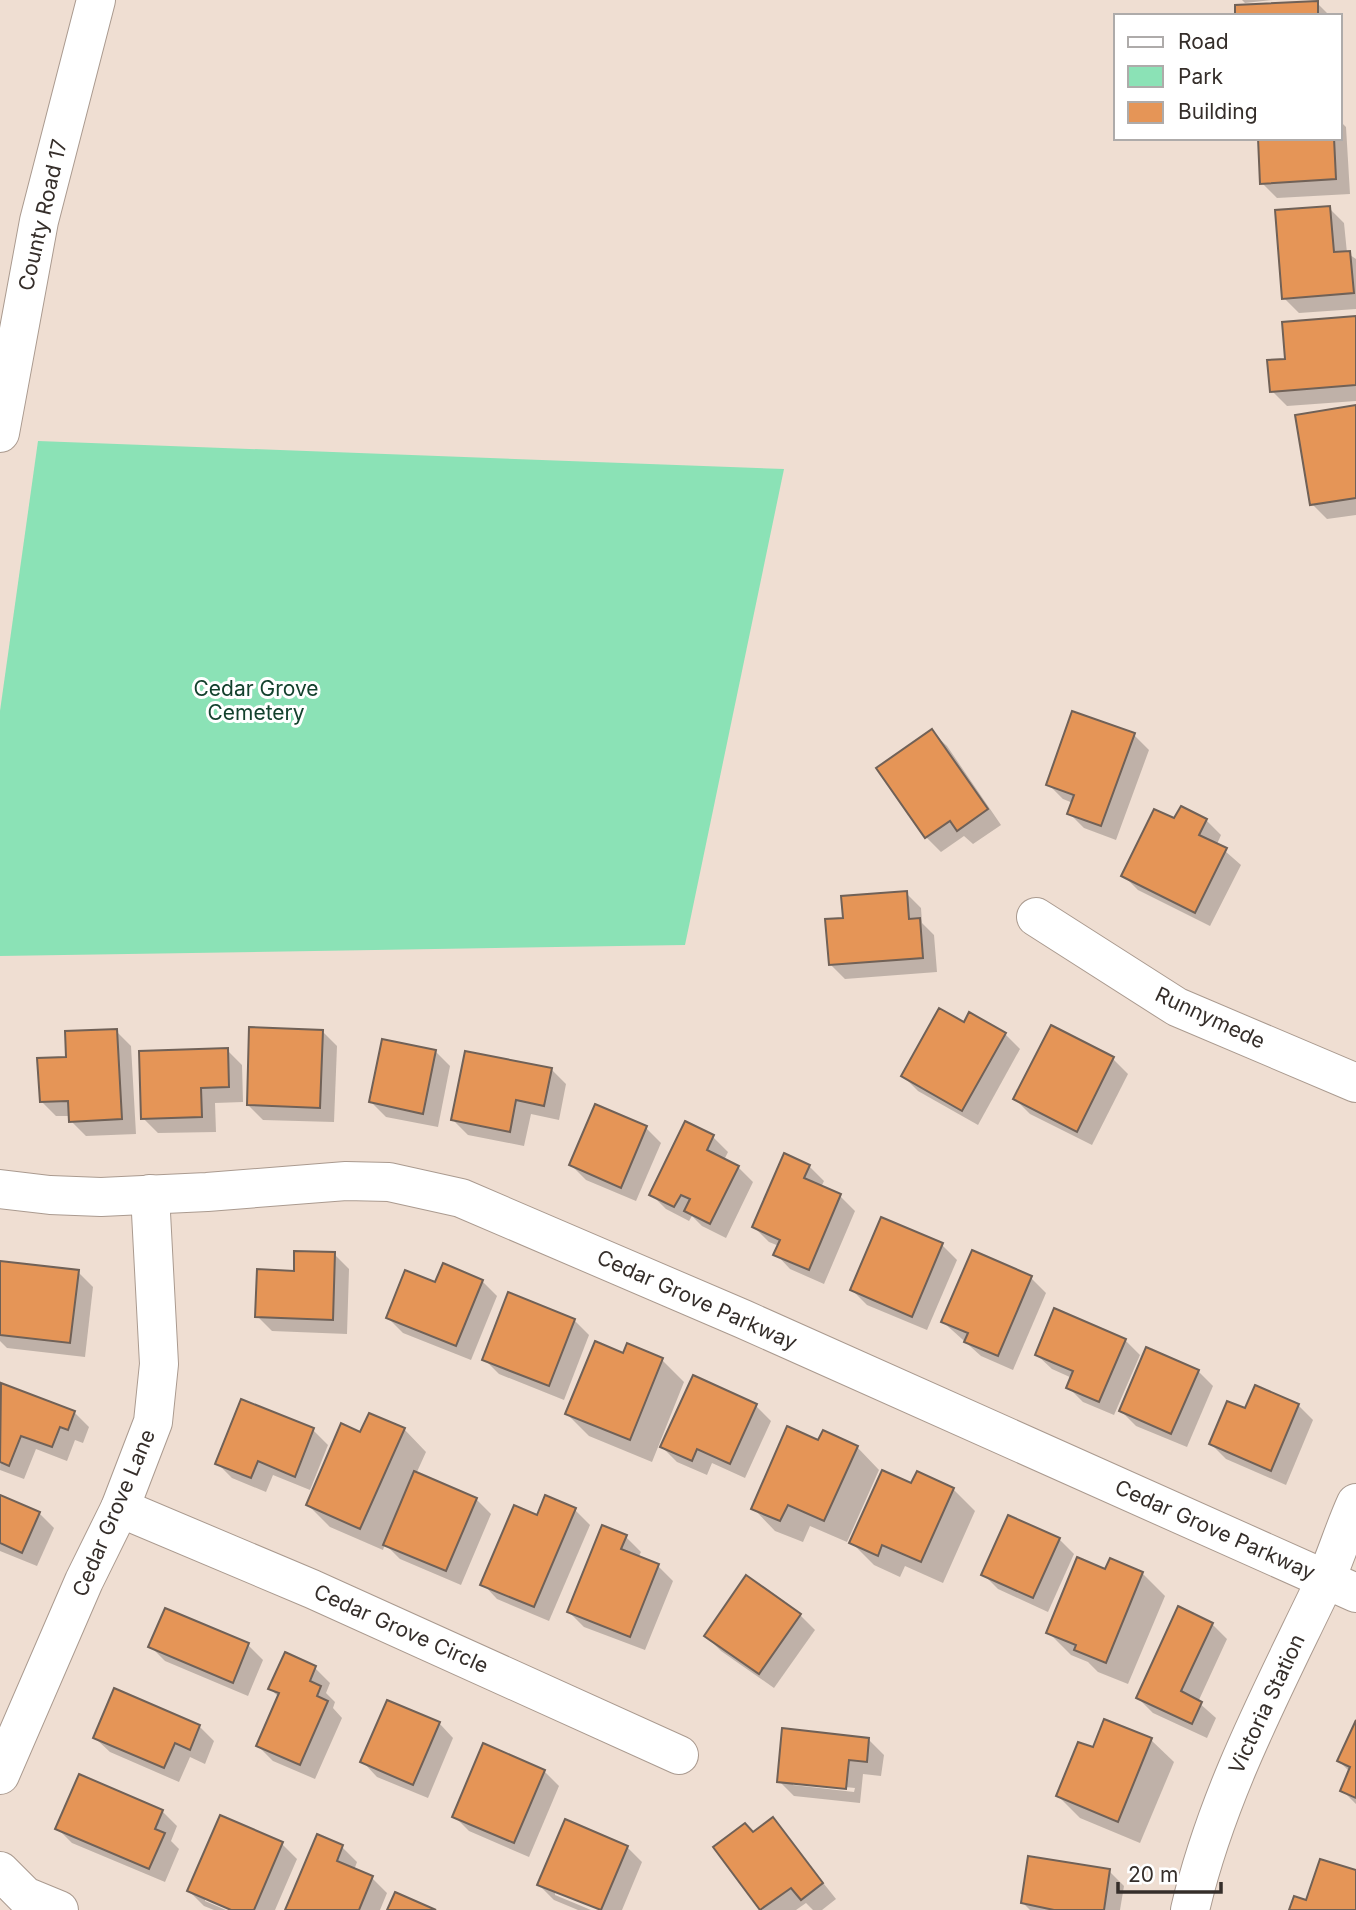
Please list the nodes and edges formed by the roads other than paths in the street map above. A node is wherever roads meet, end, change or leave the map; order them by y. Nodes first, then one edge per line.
1 (96, 0) edge
2 (0, 433) edge
3 (1036, 917) dead end
4 (1356, 1083) edge
5 (0, 1189) edge
6 (150, 1194) junction
7 (1356, 1503) edge
8 (120, 1508) junction
9 (1341, 1586) edge
10 (679, 1755) dead end
11 (0, 1775) edge
12 (0, 1871) edge
13 (59, 1910) edge
14 (1190, 1910) edge

1 - 2 street, County Road 17
3 - 4 street, Runnymede
5 - 6 street, Cedar Grove Parkway
6 - 8 street, Cedar Grove Lane
6 - 9 street, Cedar Grove Parkway
7 - 9 street, Victoria Station
8 - 10 street, Cedar Grove Circle
8 - 11 street, Cedar Grove Lane
9 - 14 street, Victoria Station
12 - 13 street

